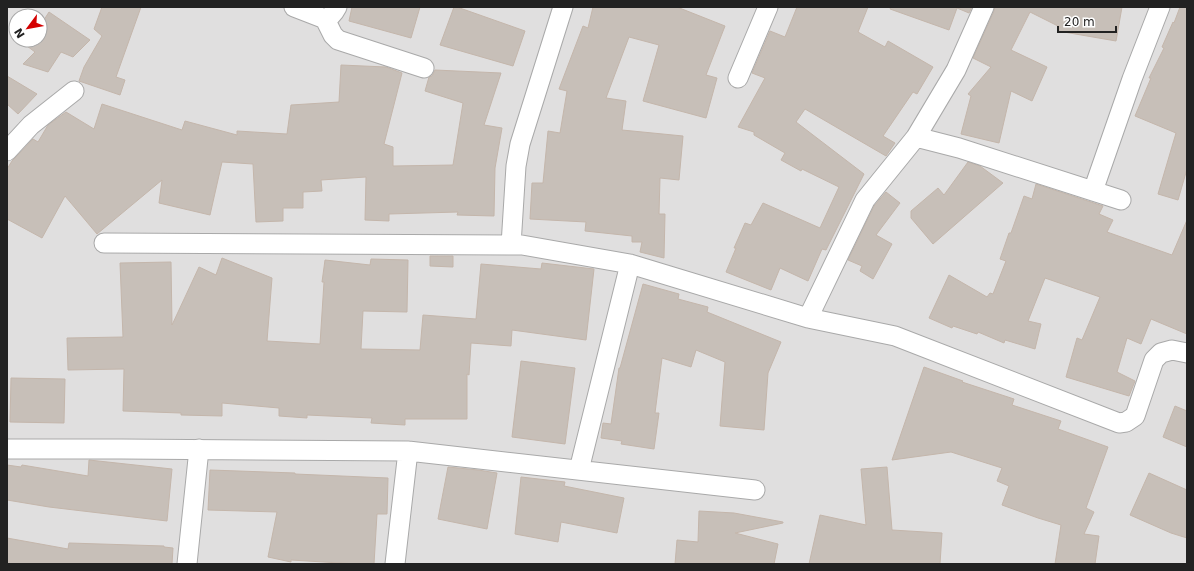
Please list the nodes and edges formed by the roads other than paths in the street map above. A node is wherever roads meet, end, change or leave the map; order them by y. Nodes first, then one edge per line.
1 (294, 7) edge
2 (563, 7) edge
3 (768, 7) edge
4 (984, 7) edge
5 (1160, 7) edge
6 (331, 13) edge
7 (424, 68) dead end
8 (738, 78) dead end
9 (74, 91) dead end
10 (916, 137) junction
11 (7, 151) edge
12 (1093, 191) junction
13 (1121, 200) dead end
14 (104, 243) dead end
15 (511, 245) junction
16 (630, 264) junction
17 (808, 318) junction
18 (1187, 353) edge
19 (7, 449) edge
20 (199, 449) junction
21 (408, 451) junction
22 (579, 470) junction
23 (755, 490) dead end
24 (187, 564) edge
25 (395, 564) edge

1 - 6 street
2 - 15 street
3 - 8 street
4 - 10 street
5 - 12 street
6 - 7 street
9 - 11 street
10 - 12 street
10 - 17 street
12 - 13 street
14 - 15 street
15 - 16 street
16 - 17 street
16 - 22 street
17 - 18 street
19 - 20 street
20 - 21 street
20 - 24 street
21 - 22 street
21 - 25 street
22 - 23 street

